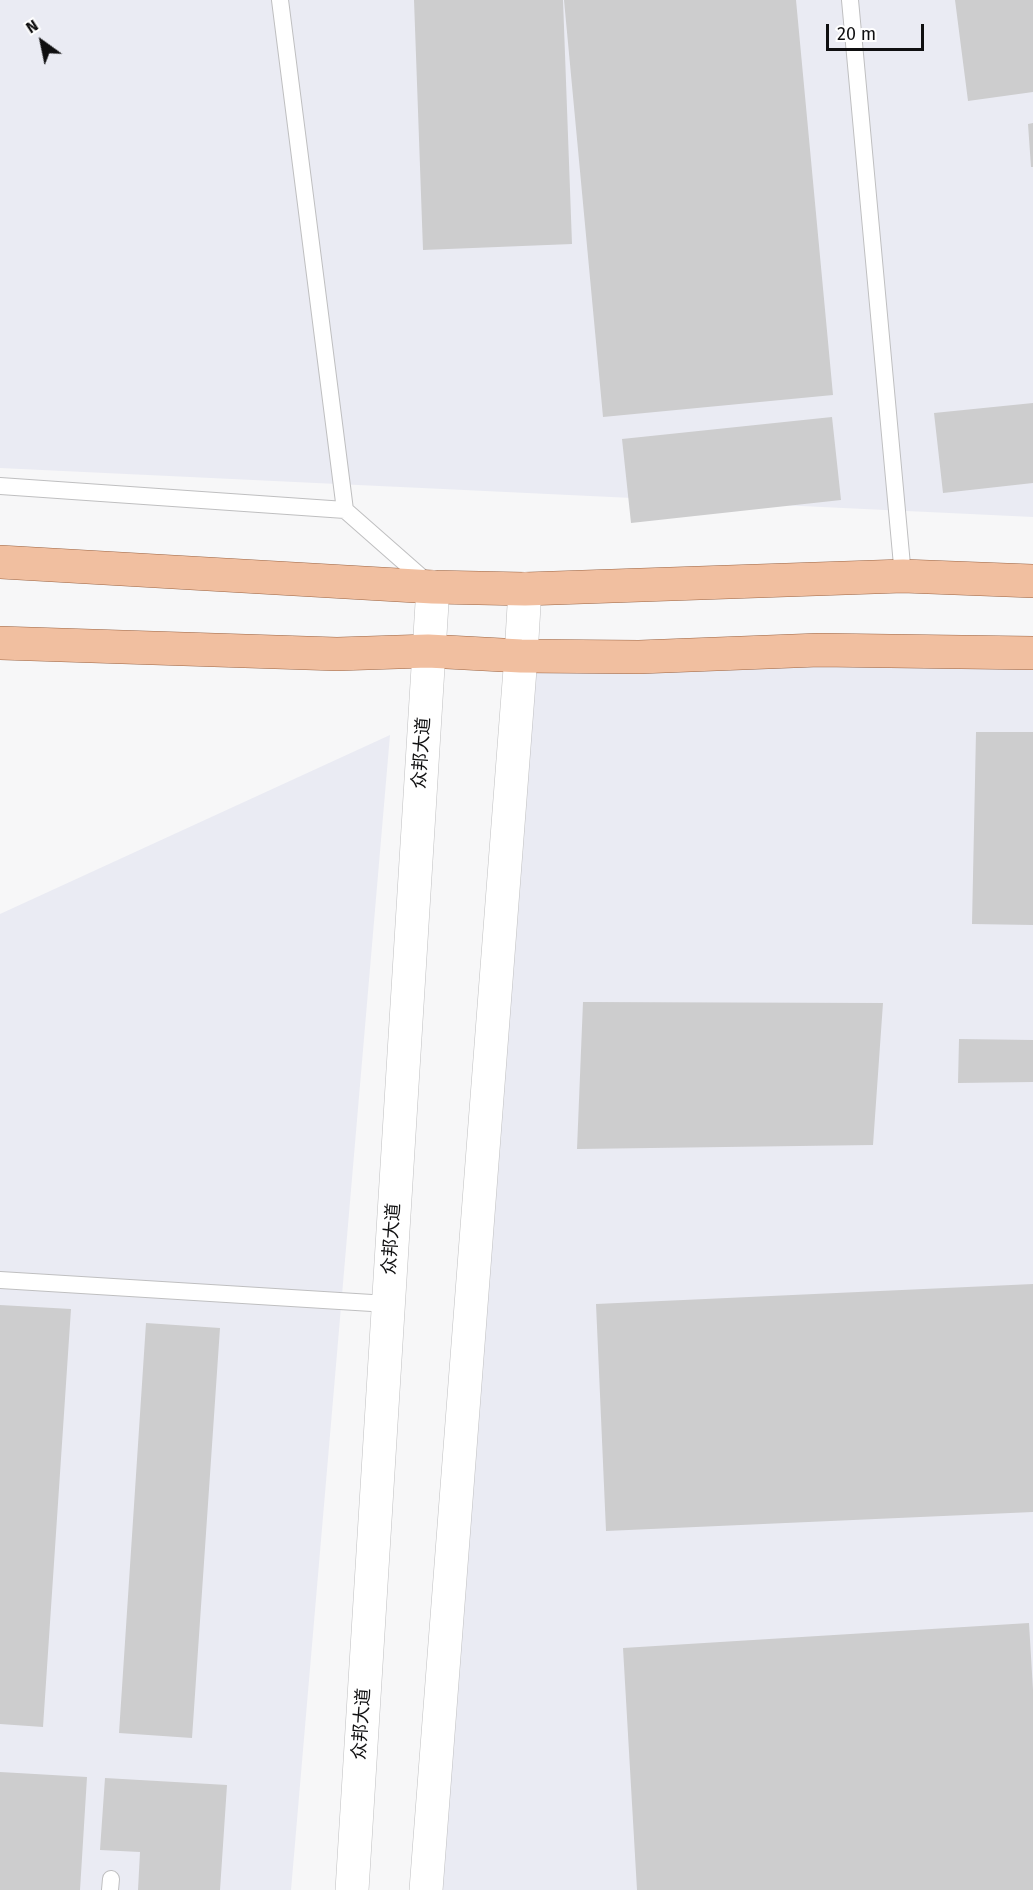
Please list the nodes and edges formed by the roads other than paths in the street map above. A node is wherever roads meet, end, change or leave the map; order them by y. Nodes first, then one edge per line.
1 (280, 0) edge
2 (850, 0) edge
3 (0, 486) edge
4 (345, 510) junction
5 (0, 562) edge
6 (903, 576) junction
7 (1033, 581) edge
8 (433, 587) junction
9 (525, 589) junction
10 (0, 643) edge
11 (428, 651) junction
12 (1033, 653) edge
13 (521, 656) junction
14 (0, 1280) edge
15 (388, 1304) junction
16 (352, 1890) edge
17 (426, 1890) edge

1 - 4 lane
2 - 6 lane
3 - 4 lane
4 - 8 lane
5 - 8 main road
6 - 7 main road
6 - 9 main road
8 - 9 main road
8 - 11 main road, 众邦大道
9 - 13 main road
10 - 11 main road
11 - 13 main road
11 - 15 main road, 众邦大道
12 - 13 main road
13 - 17 main road
14 - 15 lane
15 - 16 main road, 众邦大道

